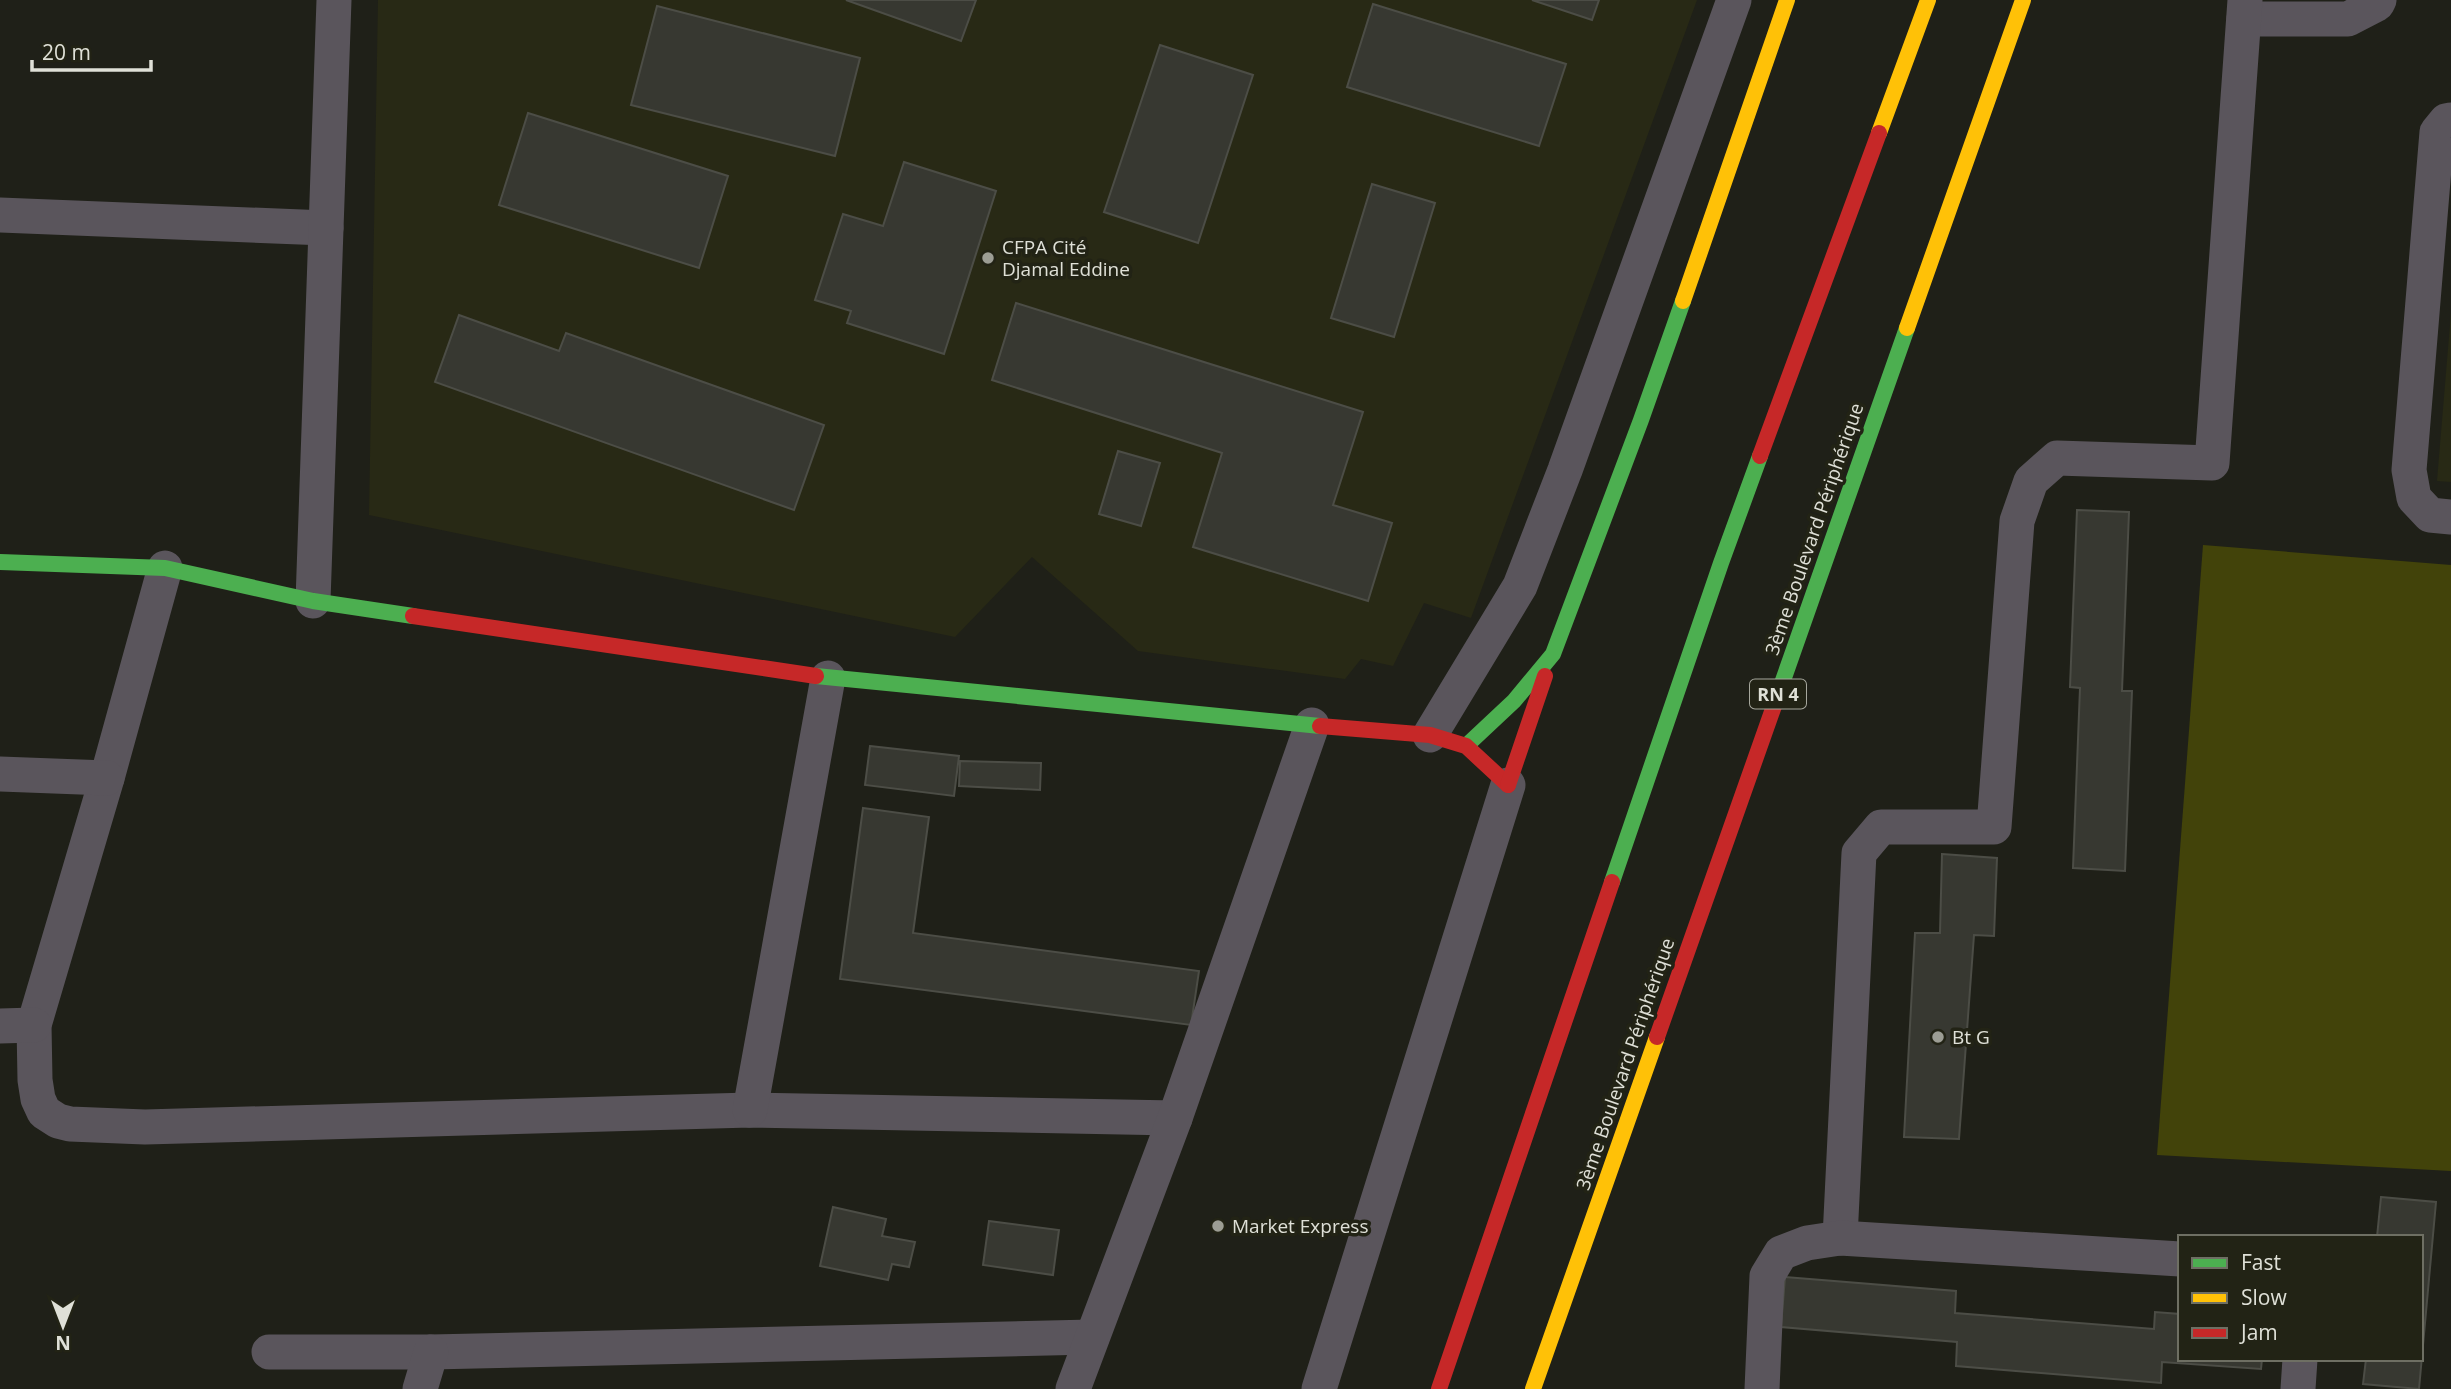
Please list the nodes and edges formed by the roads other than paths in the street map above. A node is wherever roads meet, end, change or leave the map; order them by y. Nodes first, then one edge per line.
1 (334, 0) edge
2 (1734, 0) edge
3 (1787, 0) edge
4 (1928, 0) edge
5 (2023, 0) edge
6 (2379, 0) edge
7 (2245, 9) edge
8 (2451, 120) edge
9 (0, 215) edge
10 (326, 228) junction
11 (2451, 517) edge
12 (0, 562) edge
13 (165, 568) junction
14 (313, 601) junction
15 (1553, 654) junction
16 (828, 678) junction
17 (1312, 725) junction
18 (1430, 734) junction
19 (1466, 746) junction
20 (0, 774) edge
21 (107, 778) junction
22 (1508, 785) junction
23 (34, 1025) junction
24 (0, 1026) edge
25 (750, 1110) junction
26 (1175, 1118) junction
27 (1840, 1238) junction
28 (2178, 1259) edge
29 (1092, 1337) junction
30 (269, 1352) dead end
31 (431, 1352) junction
32 (2300, 1361) edge
33 (420, 1389) edge
34 (1073, 1389) edge
35 (1319, 1389) edge
36 (1439, 1389) edge
37 (1533, 1389) edge
38 (1762, 1389) edge
39 (2298, 1389) edge

1 - 10 street
2 - 18 street
3 - 15 main road
4 - 36 main road
5 - 37 main road, 3ème Boulevard Périphérique / RN 4
6 - 7 street
7 - 27 street
8 - 11 street
9 - 10 street
10 - 14 street
12 - 13 main road
13 - 14 main road
13 - 21 street
14 - 16 main road
15 - 19 main road
15 - 22 main road
16 - 17 main road
16 - 25 street
17 - 18 main road
17 - 26 street
18 - 19 main road
19 - 22 main road
20 - 21 street
21 - 23 street
22 - 35 street
23 - 24 street
23 - 25 street
25 - 26 street
26 - 29 street
27 - 28 street
27 - 38 street
29 - 31 street
29 - 34 street
30 - 31 street
31 - 33 street
32 - 39 street

